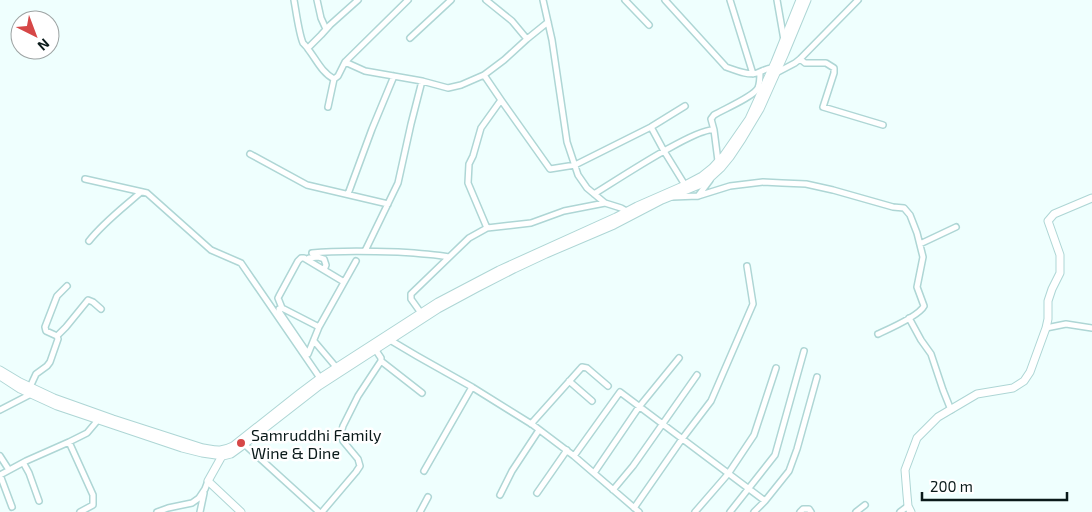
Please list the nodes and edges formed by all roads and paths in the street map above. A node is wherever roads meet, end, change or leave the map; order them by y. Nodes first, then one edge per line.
1 (294, 0) edge
2 (317, 0) edge
3 (358, 0) edge
4 (408, 0) edge
5 (451, 0) edge
6 (486, 0) edge
7 (543, 0) edge
8 (625, 0) edge
9 (665, 0) edge
10 (730, 0) edge
11 (776, 0) edge
12 (800, 0) edge
13 (807, 0) edge
14 (858, 0) edge
15 (548, 22) junction
16 (649, 25) dead end
17 (326, 29) junction
18 (410, 38) dead end
19 (527, 39) junction
20 (784, 40) junction
21 (308, 48) junction
22 (782, 54) junction
23 (800, 59) junction
24 (345, 62) junction
25 (774, 71) junction
26 (760, 72) junction
27 (753, 74) junction
28 (484, 75) junction
29 (394, 76) junction
30 (334, 79) junction
31 (422, 81) junction
32 (501, 100) junction
33 (686, 106) dead end
34 (328, 107) dead end
35 (883, 125) dead end
36 (652, 127) junction
37 (714, 130) junction
38 (664, 151) junction
39 (250, 154) dead end
40 (718, 161) junction
41 (575, 165) junction
42 (711, 177) junction
43 (85, 180) dead end
44 (685, 185) junction
45 (140, 192) junction
46 (348, 194) junction
47 (594, 194) junction
48 (698, 196) junction
49 (670, 198) junction
50 (1092, 198) edge
51 (605, 203) junction
52 (650, 203) junction
53 (388, 204) junction
54 (629, 214) junction
55 (956, 227) dead end
56 (486, 228) junction
57 (89, 241) dead end
58 (920, 244) junction
59 (366, 251) junction
60 (449, 257) junction
61 (356, 261) dead end
62 (747, 266) dead end
63 (324, 270) junction
64 (344, 282) junction
65 (67, 286) dead end
66 (101, 309) dead end
67 (279, 309) dead end
68 (421, 313) junction
69 (910, 318) junction
70 (412, 322) junction
71 (319, 327) junction
72 (1046, 328) junction
73 (1092, 328) edge
74 (878, 334) dead end
75 (57, 336) junction
76 (390, 340) junction
77 (314, 341) junction
78 (375, 349) junction
79 (804, 350) dead end
80 (679, 358) dead end
81 (354, 359) junction
82 (381, 361) junction
83 (336, 367) junction
84 (776, 368) dead end
85 (0, 370) edge
86 (697, 375) dead end
87 (0, 376) edge
88 (817, 377) dead end
89 (320, 378) junction
90 (569, 381) junction
91 (608, 386) dead end
92 (472, 387) junction
93 (31, 390) junction
94 (422, 393) dead end
95 (592, 401) dead end
96 (639, 407) junction
97 (0, 410) edge
98 (951, 410) junction
99 (98, 420) junction
100 (531, 424) junction
101 (662, 424) junction
102 (539, 430) junction
103 (682, 440) junction
104 (69, 442) junction
105 (242, 442) junction
106 (567, 450) junction
107 (221, 453) junction
108 (0, 456) edge
109 (574, 456) junction
110 (24, 464) junction
111 (9, 470) junction
112 (424, 471) dead end
113 (594, 473) junction
114 (728, 474) junction
115 (0, 475) edge
116 (208, 481) junction
117 (205, 489) junction
118 (613, 490) junction
119 (748, 490) junction
120 (536, 493) dead end
121 (500, 495) dead end
122 (428, 497) dead end
123 (39, 501) dead end
124 (765, 501) junction
125 (865, 505) dead end
126 (12, 507) dead end
127 (910, 509) edge
128 (636, 510) edge
129 (80, 512) edge
130 (157, 512) edge
131 (200, 512) edge
132 (241, 512) edge
133 (320, 512) edge
134 (420, 512) edge
135 (695, 512) edge
136 (730, 512) edge
137 (754, 512) edge
138 (800, 512) edge
139 (811, 512) edge
140 (856, 512) edge
141 (900, 512) edge

1 - 21 street
2 - 17 street
3 - 17 street
4 - 24 street
5 - 18 street
6 - 19 street
7 - 15 street
8 - 16 street
9 - 27 street
10 - 27 street
11 - 20 street
12 - 20 main road
13 - 22 main road
14 - 23 street
15 - 19 street
15 - 41 street
17 - 21 street
19 - 28 street
20 - 22 main road
21 - 30 street
22 - 25 main road
23 - 25 street
23 - 35 street
24 - 29 street
24 - 30 street
25 - 26 street
25 - 40 main road
25 - 42 main road
26 - 27 street
26 - 37 street
28 - 31 street
28 - 32 street
29 - 31 street
29 - 46 street
30 - 34 street
31 - 53 street
32 - 41 street
32 - 56 street
33 - 36 street
36 - 38 street
36 - 41 street
37 - 38 street
37 - 40 street
38 - 44 street
38 - 47 street
39 - 46 street
40 - 44 main road
41 - 47 street
42 - 48 street
42 - 49 main road
43 - 45 street
44 - 52 main road
45 - 57 street
45 - 89 street
46 - 53 street
47 - 51 street
48 - 49 street
48 - 58 street
49 - 52 main road
50 - 72 main road
51 - 54 street
51 - 56 street
52 - 54 main road
53 - 59 street
54 - 68 main road
54 - 70 main road
55 - 58 street
56 - 60 street
58 - 69 street
59 - 60 street
59 - 63 street
60 - 68 street
61 - 64 street
62 - 103 street
63 - 64 street
63 - 71 street
64 - 71 street
65 - 75 street
66 - 75 street
67 - 77 street
68 - 70 main road
69 - 74 street
69 - 98 street
70 - 76 main road
70 - 81 main road
71 - 77 street
72 - 73 street
72 - 98 main road
75 - 93 street
76 - 78 main road
76 - 92 street
77 - 83 street
78 - 81 main road
78 - 82 street
79 - 119 street
80 - 96 street
81 - 83 main road
81 - 105 main road
82 - 94 street
82 - 133 street
83 - 89 main road
84 - 114 street
85 - 93 main road
86 - 101 street
87 - 93 main road
88 - 124 street
89 - 105 main road
90 - 91 street
90 - 95 street
90 - 100 street
92 - 100 street
92 - 112 street
93 - 97 street
93 - 99 main road
93 - 107 main road
96 - 101 street
96 - 109 street
96 - 113 street
98 - 127 main road
99 - 104 street
99 - 107 main road
100 - 102 street
101 - 103 street
101 - 118 street
102 - 106 street
102 - 121 street
103 - 114 street
103 - 128 street
104 - 110 street
104 - 129 street
105 - 107 main road
105 - 133 street
106 - 109 street
106 - 120 street
107 - 116 main road
108 - 111 street
109 - 113 street
110 - 111 street
110 - 123 street
111 - 115 street
113 - 118 street
114 - 119 street
114 - 135 street
115 - 126 street
116 - 117 street
116 - 132 main road
117 - 130 street
117 - 131 street
118 - 128 street
119 - 124 street
119 - 136 street
122 - 134 street
124 - 137 street
125 - 140 street
127 - 141 street
138 - 139 street

